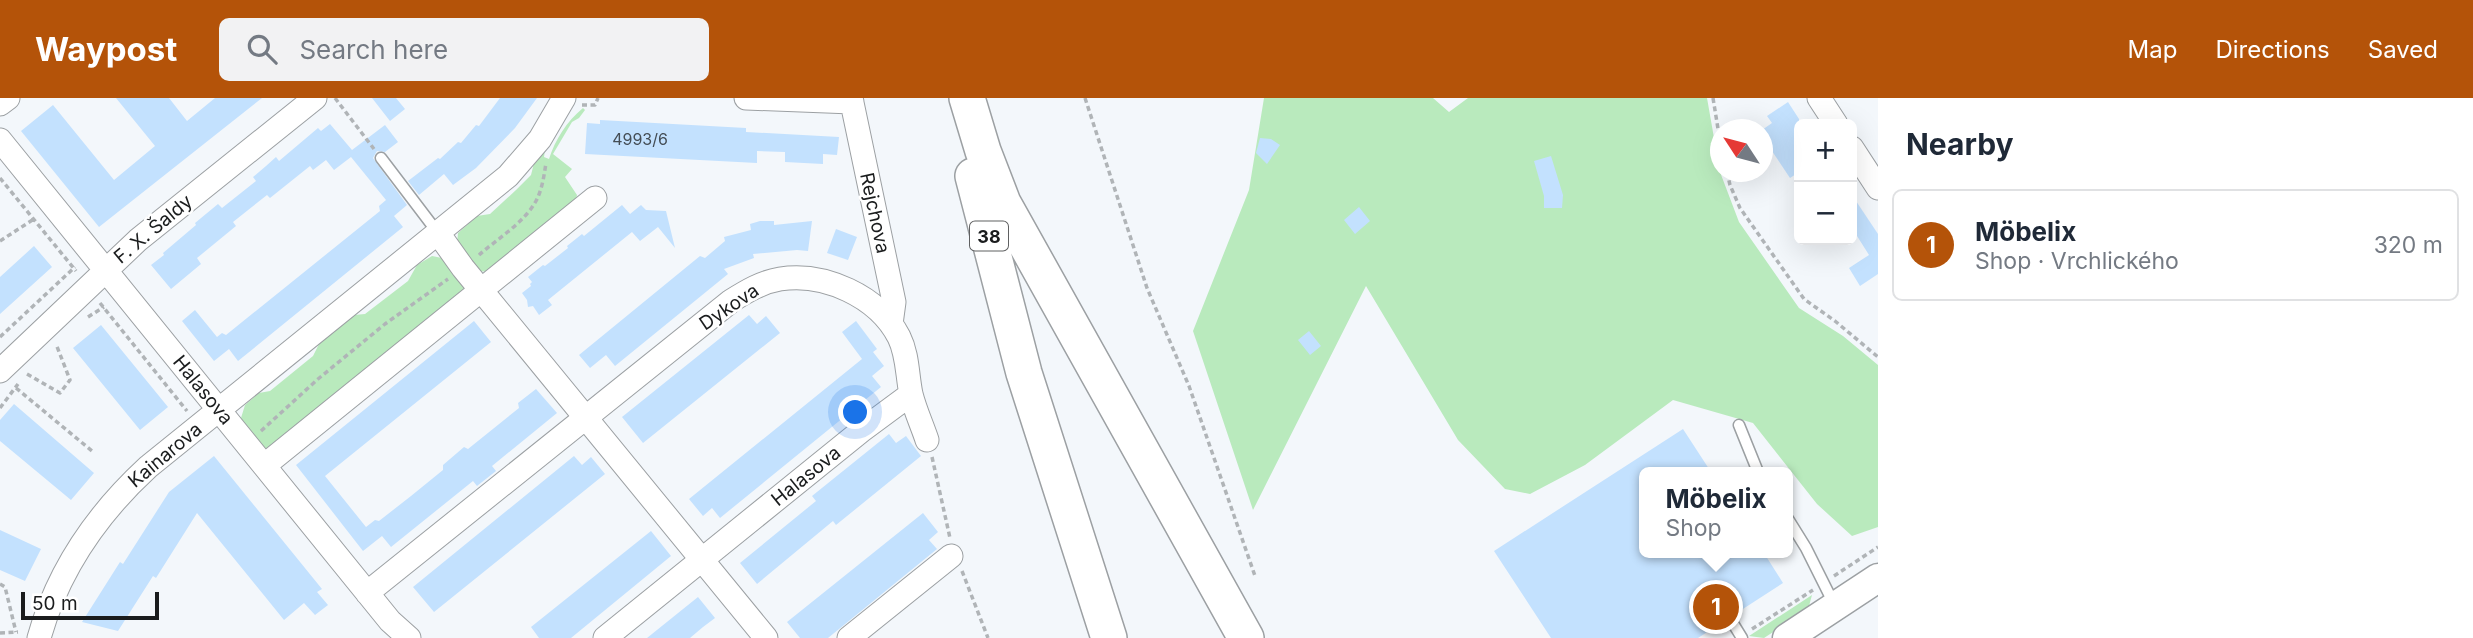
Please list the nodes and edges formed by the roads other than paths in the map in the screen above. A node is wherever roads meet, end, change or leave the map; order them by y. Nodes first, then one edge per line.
1 (8, 98) edge
2 (315, 98) edge
3 (564, 98) edge
4 (746, 98) edge
5 (954, 98) edge
6 (967, 98) edge
7 (1819, 98) edge
8 (851, 100) edge
9 (0, 104) edge
10 (1833, 119) edge
11 (0, 140) edge
12 (1857, 156) edge
13 (381, 158) road end
14 (1878, 188) edge
15 (595, 198) dead end
16 (438, 233) junction
17 (99, 261) junction
18 (483, 290) junction
19 (891, 324) junction
20 (0, 371) edge
21 (911, 394) junction
22 (218, 410) junction
23 (587, 417) junction
24 (1740, 425) dead end
25 (927, 440) dead end
26 (265, 465) junction
27 (1756, 467) edge
28 (1793, 528) edge
29 (951, 556) dead end
30 (702, 560) junction
31 (1878, 578) edge
32 (367, 593) junction
33 (1830, 594) junction
34 (1734, 625) dead end
35 (1742, 637) edge
36 (40, 638) edge
37 (409, 638) edge
38 (605, 638) edge
39 (766, 638) edge
40 (849, 638) edge
41 (1109, 638) edge
42 (1246, 638) edge
43 (1787, 638) edge

1 - 9 street
2 - 17 street, F. X. Šaldy
3 - 16 street, Kainarova
4 - 8 street, Rejchova
5 - 41 main road, 38
6 - 42 main road
7 - 10 street
8 - 19 street, Rejchova
11 - 17 street, Halasova
12 - 14 street
13 - 16 lane
15 - 18 street
16 - 18 street
16 - 22 street, Kainarova
17 - 20 street, F. X. Šaldy
17 - 22 street, Halasova
18 - 23 street
18 - 26 street
19 - 21 street, Dykova
19 - 23 street, Dykova
21 - 25 street, Dykova
21 - 30 street, Halasova
22 - 26 street, Halasova
22 - 36 street, Kainarova
23 - 30 street
23 - 32 street, Dykova
24 - 27 lane
26 - 32 street, Halasova
28 - 33 lane
29 - 40 street
30 - 38 street, Halasova
30 - 39 street
31 - 33 street
32 - 37 street, Halasova
33 - 43 street
34 - 35 lane

